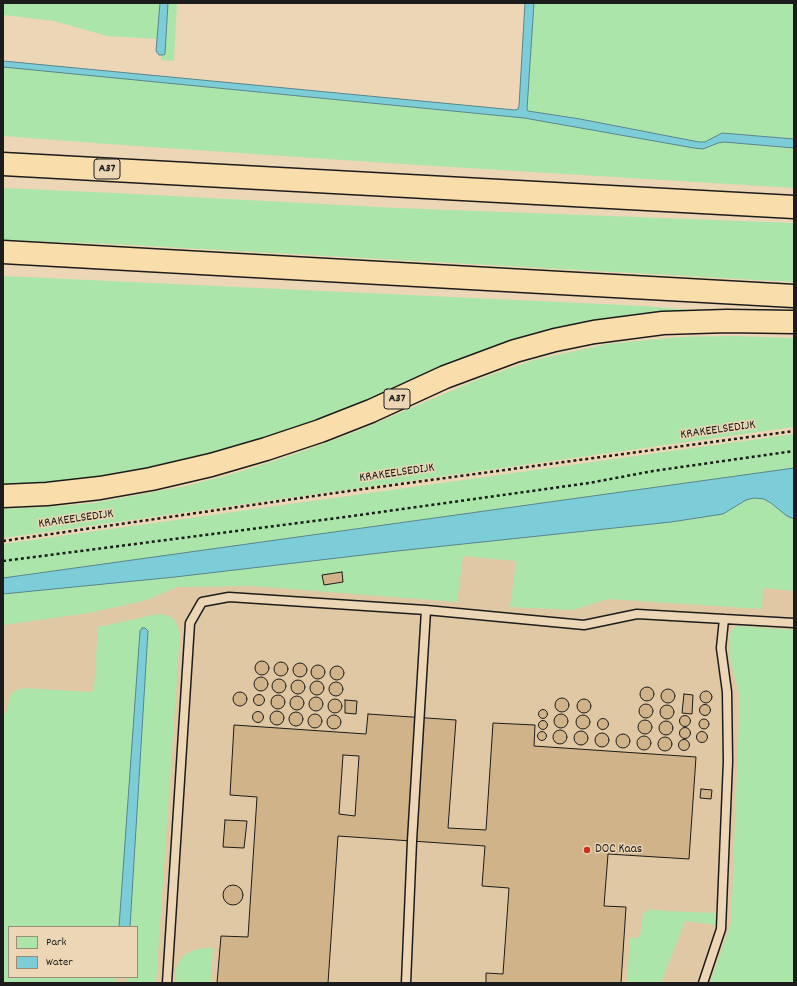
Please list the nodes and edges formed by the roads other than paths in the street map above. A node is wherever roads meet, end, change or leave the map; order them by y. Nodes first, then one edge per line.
1 (3, 164) edge
2 (794, 207) edge
3 (3, 252) edge
4 (794, 296) edge
5 (794, 322) edge
6 (3, 496) edge
7 (426, 610) junction
8 (724, 619) junction
9 (794, 623) edge
10 (167, 983) edge
11 (406, 983) edge
12 (703, 983) edge

1 - 2 highway, A37
3 - 4 highway
5 - 6 highway, A37
7 - 8 lane
7 - 10 lane
7 - 11 lane
8 - 9 lane
8 - 12 lane

